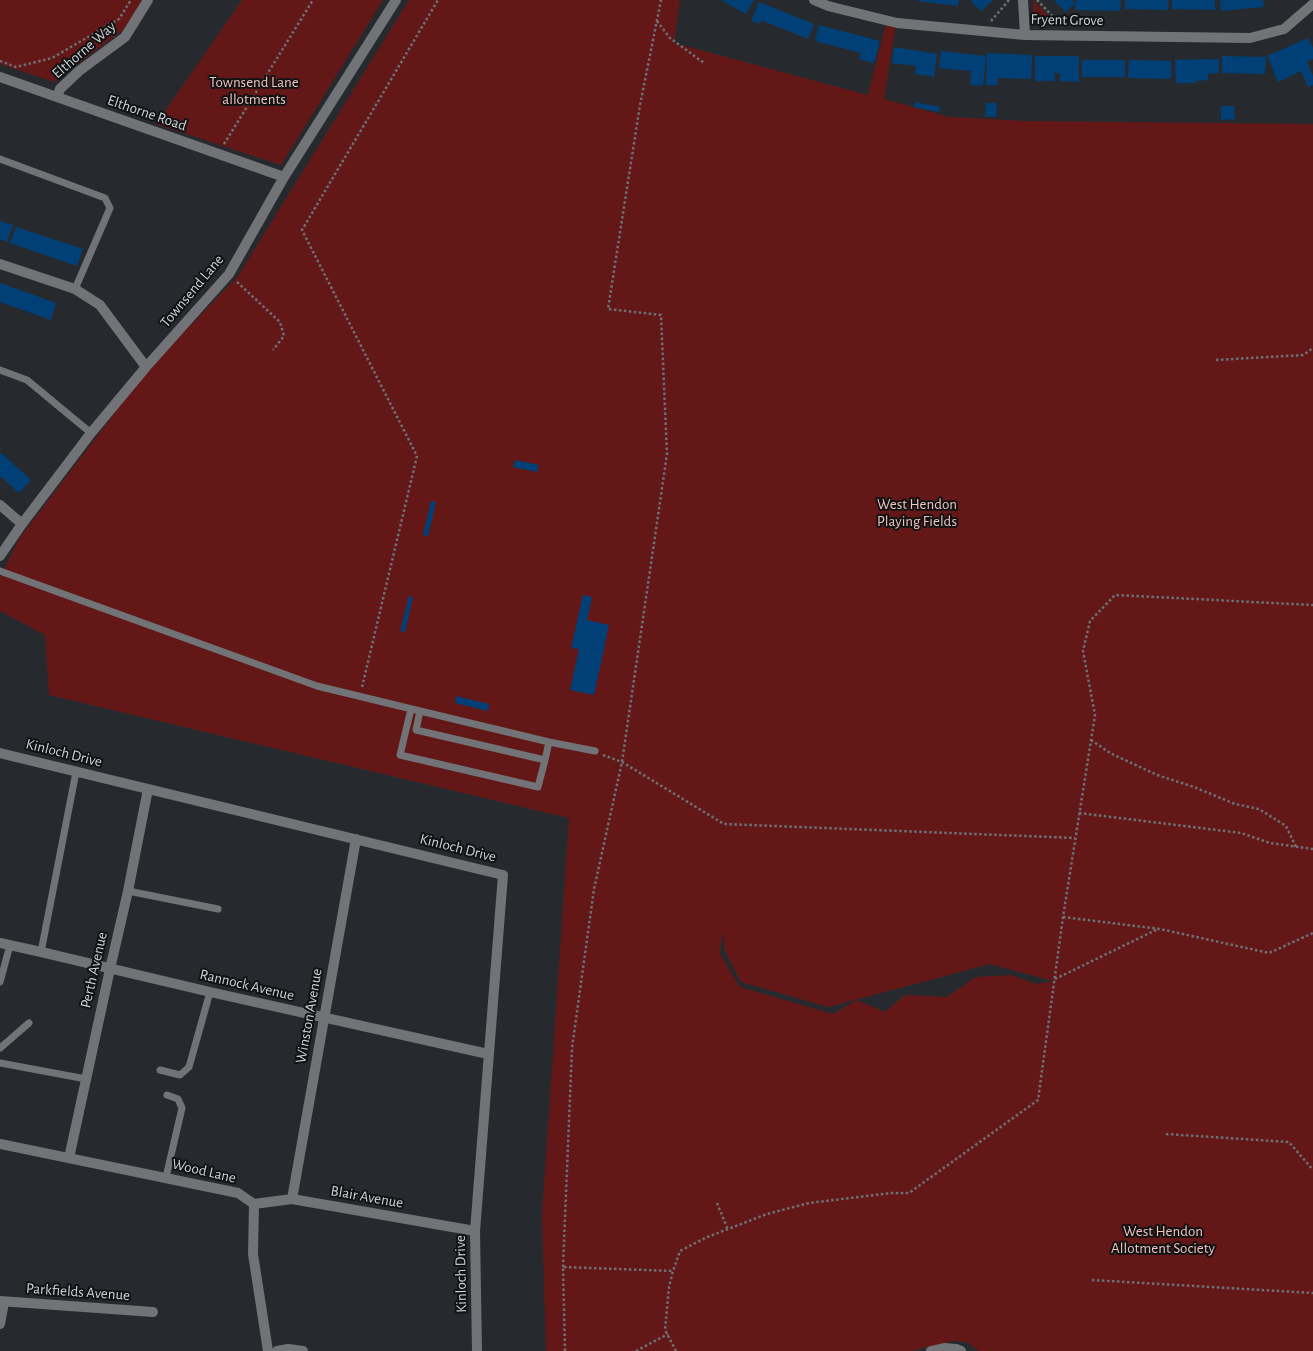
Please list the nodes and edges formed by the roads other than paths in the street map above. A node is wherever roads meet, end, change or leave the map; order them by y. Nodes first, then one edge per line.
1 (148, 0) edge
2 (396, 0) edge
3 (814, 0) edge
4 (1022, 0) edge
5 (1313, 4) edge
6 (1025, 35) junction
7 (0, 77) edge
8 (57, 97) junction
9 (0, 159) edge
10 (284, 177) junction
11 (0, 264) edge
12 (75, 289) junction
13 (146, 367) junction
14 (0, 370) edge
15 (91, 434) junction
16 (0, 505) edge
17 (22, 524) junction
18 (0, 556) edge
19 (0, 571) edge
20 (411, 709) junction
21 (420, 711) junction
22 (549, 742) junction
23 (595, 752) road end
24 (0, 753) edge
25 (545, 760) junction
26 (76, 772) junction
27 (148, 790) junction
28 (356, 839) junction
29 (128, 891) junction
30 (218, 910) dead end
31 (5, 944) edge
32 (41, 952) junction
33 (110, 969) junction
34 (0, 982) edge
35 (210, 992) junction
36 (324, 1018) junction
37 (29, 1023) dead end
38 (0, 1048) edge
39 (488, 1054) junction
40 (0, 1063) edge
41 (160, 1070) dead end
42 (86, 1079) junction
43 (167, 1095) dead end
44 (0, 1144) edge
45 (69, 1158) junction
46 (166, 1177) junction
47 (292, 1199) junction
48 (254, 1204) junction
49 (475, 1231) junction
50 (2, 1301) edge
51 (153, 1312) dead end
52 (0, 1324) edge
53 (268, 1351) edge
54 (276, 1351) edge
55 (303, 1351) edge
56 (477, 1351) edge
57 (931, 1351) edge
58 (961, 1351) edge

1 - 8 street, Elthorne Way
2 - 10 street, Townsend Lane
3 - 6 street, Fryent Grove
4 - 6 street
5 - 6 street, Fryent Grove
7 - 8 street, Elthorne Road
8 - 10 street, Elthorne Road
9 - 12 lane
10 - 13 street, Townsend Lane
11 - 12 street
12 - 13 street
13 - 15 street, Townsend Lane
14 - 15 lane
15 - 17 street, Townsend Lane
16 - 17 street
17 - 18 street, Townsend Lane
19 - 20 lane
20 - 21 lane
20 - 25 lane
21 - 22 lane
21 - 25 lane
22 - 23 lane
22 - 25 lane
24 - 26 street, Kinloch Drive
26 - 27 street, Kinloch Drive
26 - 32 lane
27 - 28 street, Kinloch Drive
27 - 29 street, Perth Avenue
28 - 36 street, Winston Avenue
28 - 39 street, Kinloch Drive
29 - 30 lane
29 - 33 street, Perth Avenue
31 - 32 street, Rannock Avenue
31 - 34 lane
32 - 33 street, Rannock Avenue
33 - 35 street, Rannock Avenue
33 - 42 street, Perth Avenue
35 - 36 street, Rannock Avenue
35 - 41 lane
36 - 39 street, Rannock Avenue
36 - 47 street, Winston Avenue
37 - 38 lane
39 - 49 street, Kinloch Drive
40 - 42 lane
42 - 45 street, Perth Avenue
43 - 46 lane
44 - 45 street, Wood Lane
45 - 46 street, Wood Lane
46 - 48 street, Wood Lane
47 - 48 street, Blair Avenue
47 - 49 street, Blair Avenue
48 - 53 street
49 - 56 street, Kinloch Drive
50 - 51 street, Parkfields Avenue
50 - 52 street
54 - 55 street
57 - 58 street

